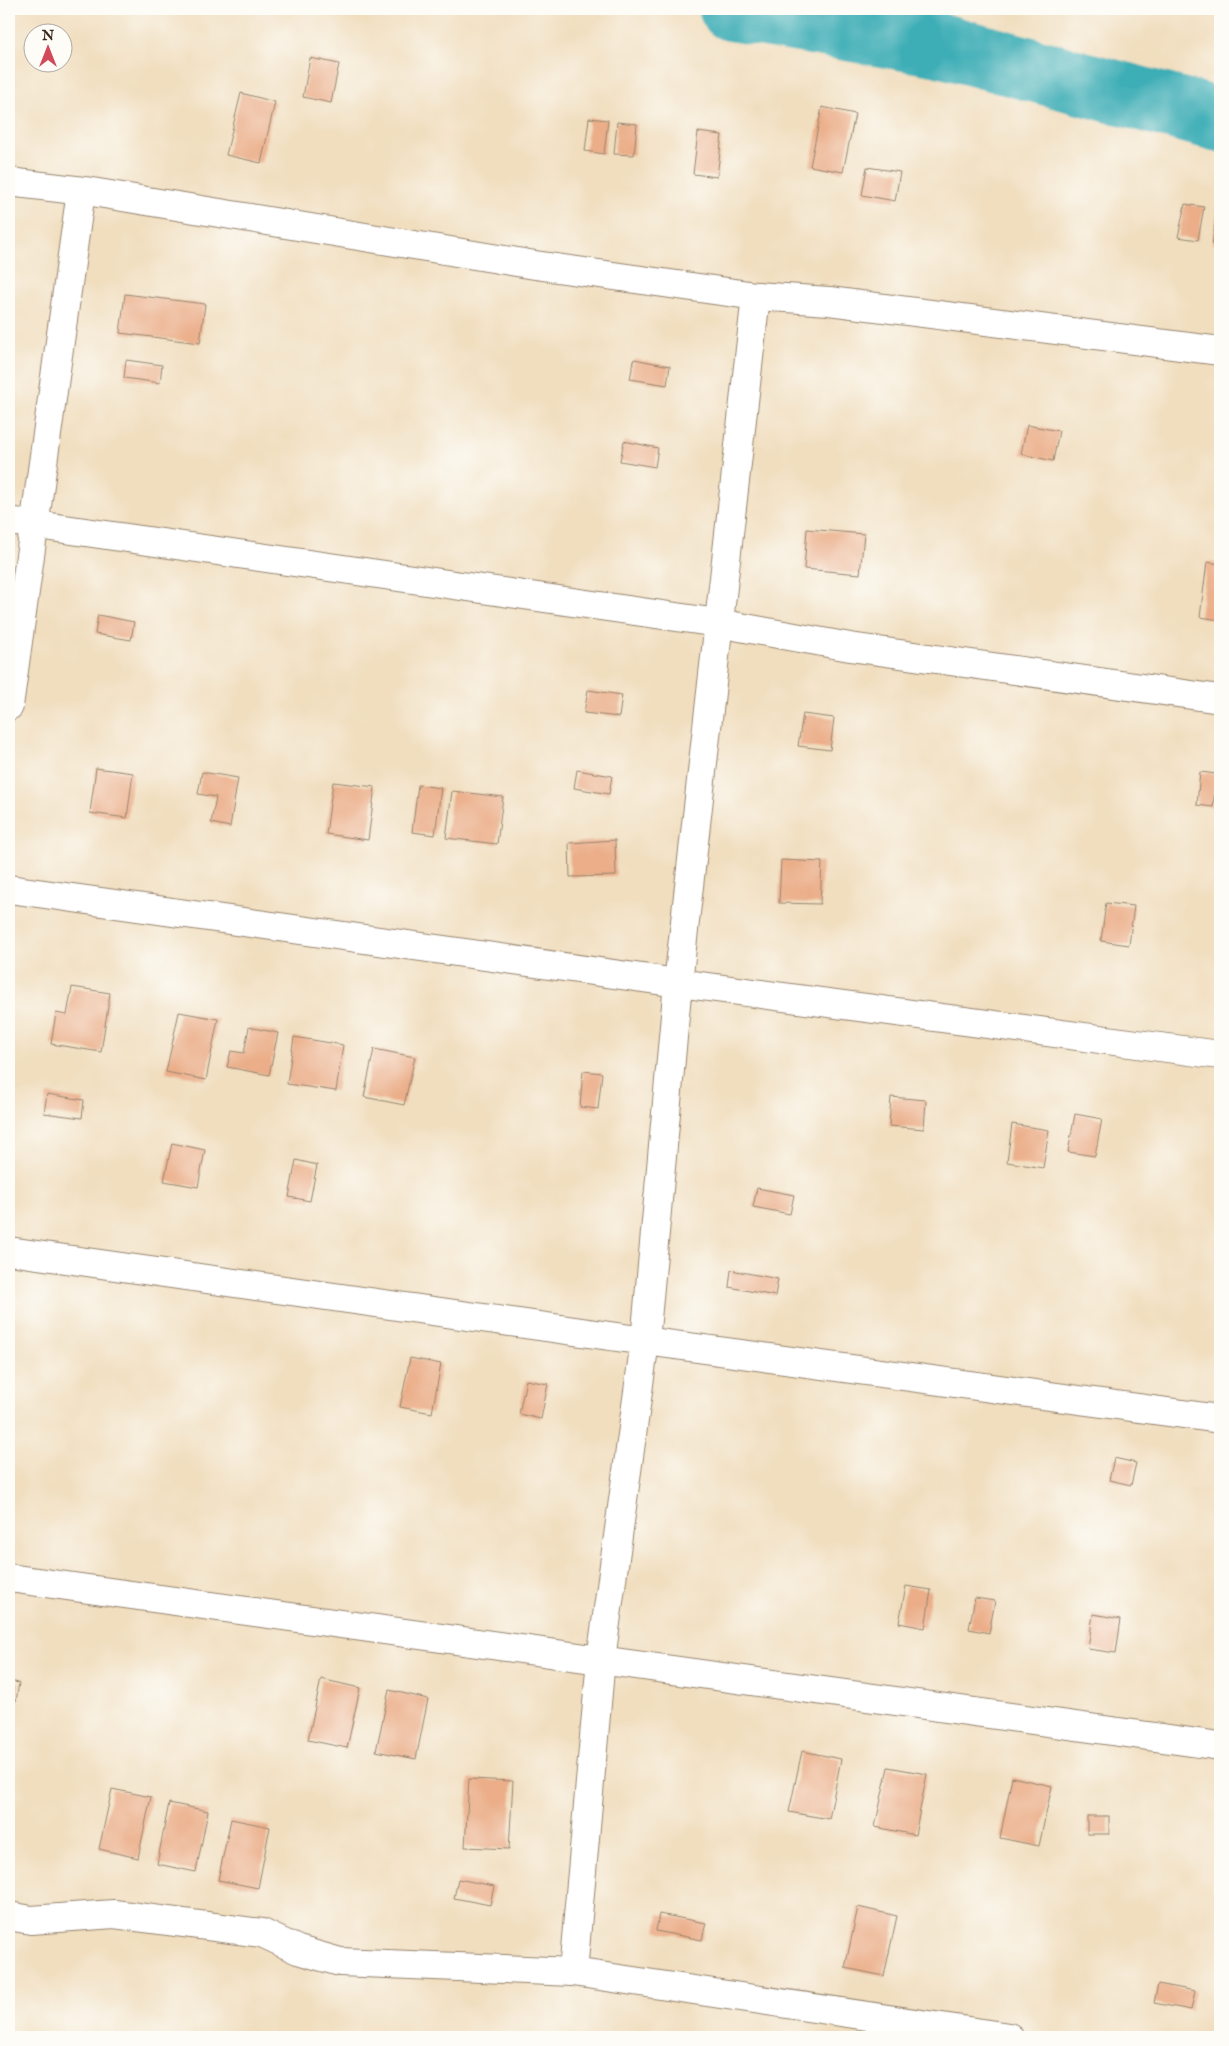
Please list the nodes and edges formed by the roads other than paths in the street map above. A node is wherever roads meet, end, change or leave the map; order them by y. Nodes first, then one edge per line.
1 (9, 182) edge
2 (81, 191) junction
3 (756, 296) junction
4 (1220, 350) edge
5 (21, 523) edge
6 (718, 623) junction
7 (1220, 699) edge
8 (9, 706) edge
9 (9, 888) edge
10 (678, 983) junction
11 (1220, 1055) edge
12 (9, 1251) edge
13 (645, 1341) junction
14 (1220, 1419) edge
15 (9, 1578) edge
16 (601, 1659) junction
17 (1220, 1746) edge
18 (9, 1916) edge
19 (573, 1972) junction
20 (1009, 2037) edge

1 - 2 street
2 - 3 street
2 - 5 street
3 - 4 street
3 - 6 street
5 - 6 street
5 - 8 street
6 - 7 street
6 - 10 street
9 - 10 street
10 - 11 street
10 - 13 street
12 - 13 street
13 - 14 street
13 - 16 street
15 - 16 street
16 - 17 street
16 - 19 street
18 - 19 street
19 - 20 street

